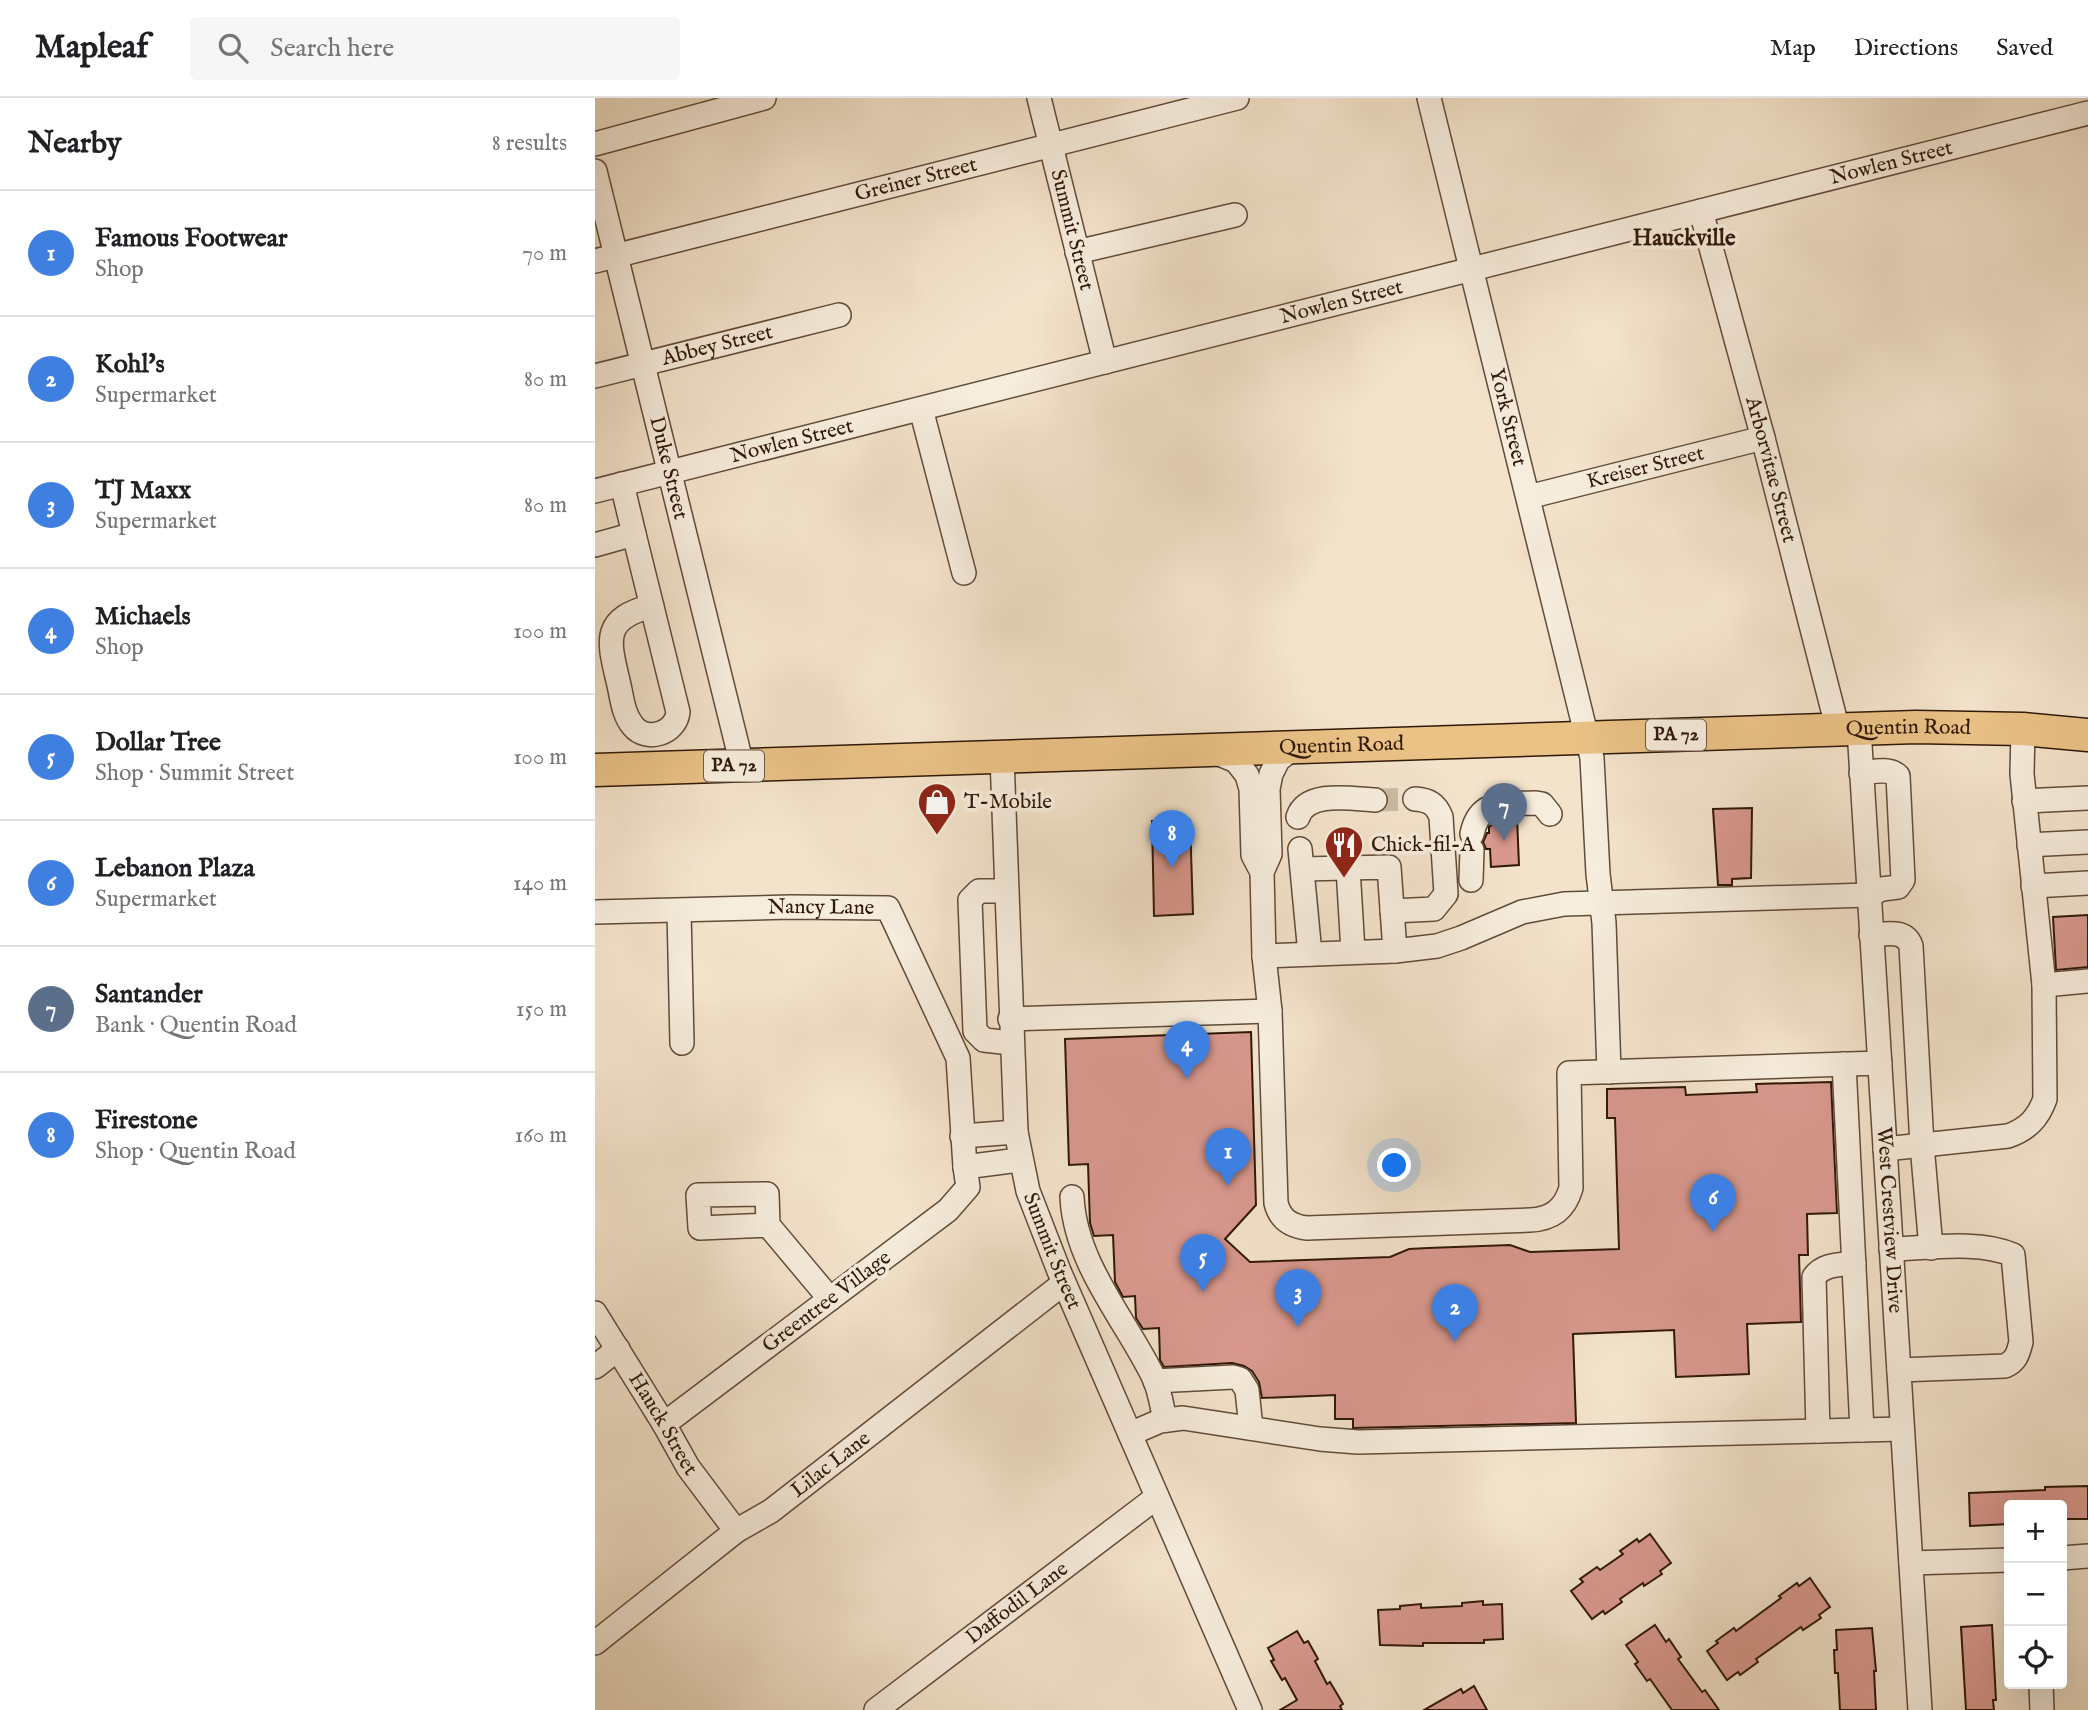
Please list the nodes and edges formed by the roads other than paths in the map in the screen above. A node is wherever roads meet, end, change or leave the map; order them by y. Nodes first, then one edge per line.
1 (764, 98) edge
2 (1039, 98) edge
3 (1237, 98) edge
4 (1429, 98) edge
5 (2088, 113) edge
6 (595, 144) edge
7 (1051, 145) junction
8 (595, 171) edge
9 (1701, 211) junction
10 (1235, 215) dead end
11 (1077, 252) junction
12 (605, 258) edge
13 (1471, 270) junction
14 (839, 315) dead end
15 (1105, 362) junction
16 (643, 364) junction
17 (595, 376) edge
18 (921, 409) junction
19 (1763, 438) junction
20 (669, 472) junction
21 (622, 484) junction
22 (595, 491) edge
23 (1528, 497) junction
24 (634, 534) junction
25 (595, 545) edge
26 (964, 573) dead end
27 (652, 606) junction
28 (1849, 729) junction
29 (2023, 729) junction
30 (2088, 735) edge
31 (1587, 738) junction
32 (1294, 747) junction
33 (1209, 750) junction
34 (1002, 757) junction
35 (742, 765) junction
36 (595, 770) edge
37 (1861, 774) junction
38 (2088, 798) edge
39 (1415, 799) tunnel mouth
40 (1375, 800) tunnel mouth
41 (2024, 801) junction
42 (1550, 814) dead end
43 (1299, 817) dead end
44 (2088, 842) edge
45 (2029, 845) junction
46 (1348, 868) junction
47 (1262, 872) junction
48 (1471, 880) dead end
49 (2088, 883) edge
50 (2033, 886) junction
51 (1006, 891) junction
52 (1869, 895) junction
53 (1602, 902) junction
54 (679, 911) junction
55 (1392, 911) junction
56 (595, 912) edge
57 (1871, 935) junction
58 (1395, 951) junction
59 (1353, 953) junction
60 (1310, 954) junction
61 (1264, 956) junction
62 (2088, 981) edge
63 (2044, 985) junction
64 (1270, 1011) junction
65 (1010, 1019) junction
66 (682, 1043) dead end
67 (1011, 1043) junction
68 (1880, 1063) junction
69 (1844, 1064) junction
70 (1609, 1072) junction
71 (1016, 1132) junction
72 (962, 1136) junction
73 (1922, 1145) junction
74 (1885, 1149) junction
75 (1020, 1157) junction
76 (965, 1167) junction
77 (1072, 1197) dead end
78 (768, 1225) dead end
79 (1890, 1225) junction
80 (1852, 1230) junction
81 (1931, 1248) junction
82 (1891, 1249) junction
83 (1088, 1256) junction
84 (1854, 1263) junction
85 (1062, 1277) junction
86 (830, 1299) junction
87 (595, 1313) edge
88 (618, 1349) junction
89 (595, 1367) edge
90 (1899, 1370) junction
91 (1155, 1381) junction
92 (1165, 1420) junction
93 (664, 1424) junction
94 (1251, 1428) junction
95 (1902, 1429) junction
96 (1862, 1430) junction
97 (1818, 1431) junction
98 (1130, 1434) junction
99 (1157, 1497) junction
100 (736, 1531) junction
101 (2088, 1556) edge
102 (2067, 1558) edge
103 (2004, 1560) edge
104 (1911, 1563) junction
105 (595, 1643) edge
106 (2041, 1689) edge
107 (876, 1710) edge
108 (1250, 1710) edge
109 (1920, 1710) edge
110 (2042, 1710) edge

1 - 6 street
2 - 7 street, Summit Street
3 - 7 street, Greiner Street
4 - 13 street, York Street
5 - 9 street, Nowlen Street
7 - 11 street, Summit Street
7 - 12 street, Greiner Street
8 - 12 street, Duke Street
9 - 13 street, Nowlen Street
9 - 19 street, Arborvitae Street
10 - 11 street
11 - 15 street, Summit Street
12 - 16 street, Duke Street
13 - 15 street, Nowlen Street
13 - 23 street, York Street
14 - 16 street, Abbey Street
15 - 18 street, Nowlen Street
16 - 17 street, Abbey Street
16 - 20 street, Duke Street
18 - 20 street, Nowlen Street
18 - 26 street
19 - 23 street, Kreiser Street
19 - 28 street, Arborvitae Street
20 - 21 street, Nowlen Street
20 - 35 street, Duke Street
21 - 22 street, Nowlen Street
21 - 24 street
23 - 31 street, York Street
24 - 25 street
24 - 27 street
27 - 27 street
28 - 29 highway, Quentin Road / PA 72
28 - 31 highway, Quentin Road / PA 72
28 - 37 street, West Crestview Drive
29 - 30 highway, Quentin Road / PA 72
29 - 41 street
31 - 32 highway, Quentin Road / PA 72
31 - 53 street, York Street
32 - 33 highway, Quentin Road / PA 72
32 - 47 street
33 - 34 highway, Quentin Road / PA 72
33 - 47 street
34 - 35 highway, Quentin Road / PA 72
34 - 51 street, Summit Street
35 - 36 highway, Quentin Road / PA 72
37 - 52 street, West Crestview Drive
37 - 52 street
38 - 41 street
39 - 55 street
40 - 43 street
41 - 45 street
42 - 48 street
44 - 45 street
45 - 50 street
46 - 55 street
46 - 59 street
46 - 60 street
47 - 61 street
49 - 50 street
50 - 63 street
51 - 65 street, Summit Street
51 - 67 street
52 - 53 street
52 - 57 street, West Crestview Drive
53 - 58 street
53 - 70 street, York Street
54 - 56 street, Nancy Lane
54 - 66 street
54 - 72 street, Nancy Lane
55 - 58 street
57 - 68 street, West Crestview Drive
57 - 73 street
58 - 59 street
59 - 60 street
60 - 61 street
61 - 64 street
62 - 63 street
63 - 73 street
64 - 65 street
64 - 70 street
65 - 67 street, Summit Street
67 - 71 street, Summit Street
68 - 69 street
68 - 74 street, West Crestview Drive
69 - 70 street
69 - 80 street
71 - 72 street
71 - 75 street, Summit Street
72 - 76 street, Greentree Village
73 - 74 street
73 - 81 street
74 - 79 street, West Crestview Drive
75 - 76 street
75 - 85 street, Summit Street
76 - 86 street, Greentree Village
77 - 83 street
78 - 86 street
79 - 80 street
79 - 82 street, West Crestview Drive
80 - 84 street
81 - 82 street
81 - 90 street
82 - 90 street, West Crestview Drive
83 - 85 street, Lilac Lane
83 - 91 street
84 - 96 street
84 - 97 street
85 - 98 street, Summit Street
85 - 100 street, Lilac Lane
86 - 93 street, Greentree Village
87 - 88 street, Hauck Street
88 - 89 street
88 - 93 street, Hauck Street
90 - 95 street, West Crestview Drive
91 - 92 street
91 - 94 street
92 - 94 street
92 - 98 street
93 - 100 street, Hauck Street
94 - 97 street
95 - 96 street
95 - 104 street, West Crestview Drive
96 - 97 street
98 - 99 street, Summit Street
99 - 107 street, Daffodil Lane
99 - 108 street, Summit Street
100 - 105 street, Lilac Lane
101 - 102 street
103 - 104 street
104 - 109 street, West Crestview Drive
106 - 110 street

